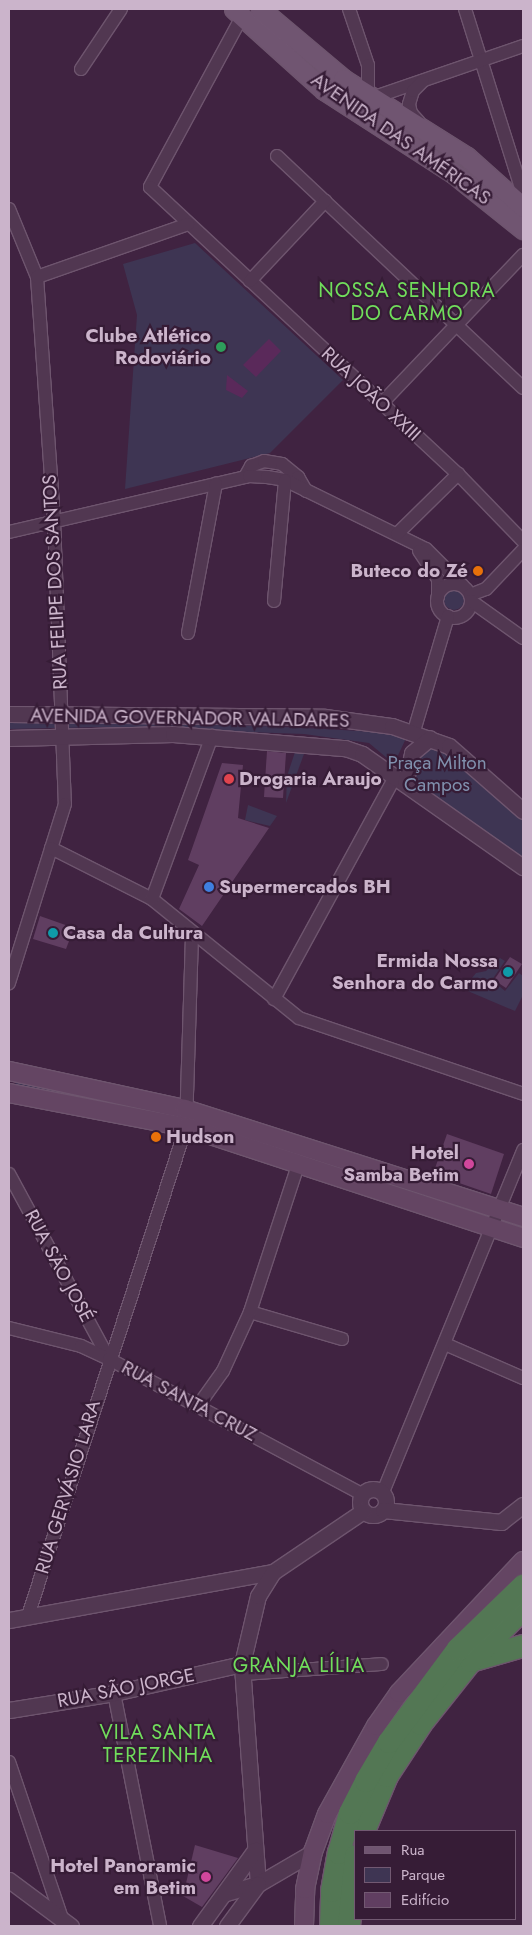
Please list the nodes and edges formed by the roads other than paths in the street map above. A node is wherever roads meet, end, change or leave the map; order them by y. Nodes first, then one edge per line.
1 (105, 9) edge
2 (260, 9) edge
3 (349, 9) edge
4 (465, 9) edge
5 (241, 11) edge
6 (119, 12) edge
7 (523, 46) edge
8 (482, 59) junction
9 (321, 60) junction
10 (368, 65) junction
11 (81, 69) dead end
12 (309, 76) junction
13 (427, 78) junction
14 (342, 79) junction
15 (370, 96) junction
16 (431, 135) junction
17 (277, 156) dead end
18 (467, 157) junction
19 (516, 170) junction
20 (453, 173) junction
21 (489, 174) junction
22 (523, 194) edge
23 (324, 201) junction
24 (523, 207) edge
25 (9, 209) edge
26 (188, 224) junction
27 (523, 229) edge
28 (523, 255) edge
29 (37, 277) junction
30 (250, 281) junction
31 (457, 326) junction
32 (523, 388) edge
33 (381, 404) junction
34 (458, 474) junction
35 (245, 477) junction
36 (285, 480) junction
37 (216, 484) junction
38 (306, 491) junction
39 (54, 521) junction
40 (9, 532) edge
41 (397, 534) junction
42 (523, 541) edge
43 (412, 544) junction
44 (523, 550) edge
45 (468, 594) junction
46 (438, 597) junction
47 (274, 601) dead end
48 (448, 616) junction
49 (188, 633) dead end
50 (523, 638) edge
51 (62, 713) junction
52 (9, 714) edge
53 (414, 731) junction
54 (212, 736) junction
55 (62, 737) junction
56 (9, 738) edge
57 (430, 738) junction
58 (400, 780) junction
59 (523, 811) edge
60 (51, 848) junction
61 (523, 867) edge
62 (152, 899) junction
63 (192, 932) junction
64 (9, 983) edge
65 (274, 999) junction
66 (9, 1071) edge
67 (9, 1093) edge
68 (523, 1094) edge
69 (185, 1109) junction
70 (186, 1127) junction
71 (523, 1150) edge
72 (299, 1162) junction
73 (9, 1174) edge
74 (500, 1209) junction
75 (523, 1217) edge
76 (492, 1228) junction
77 (523, 1238) edge
78 (250, 1312) junction
79 (9, 1328) edge
80 (342, 1339) dead end
81 (445, 1344) junction
82 (109, 1359) junction
83 (523, 1378) edge
84 (198, 1406) junction
85 (383, 1492) junction
86 (362, 1494) junction
87 (523, 1506) edge
88 (383, 1510) junction
89 (363, 1511) junction
90 (523, 1561) edge
91 (273, 1572) junction
92 (523, 1586) edge
93 (523, 1609) edge
94 (28, 1616) junction
95 (9, 1620) edge
96 (523, 1646) edge
97 (471, 1661) junction
98 (382, 1664) dead end
99 (242, 1669) junction
100 (114, 1693) junction
101 (9, 1710) edge
102 (9, 1762) edge
103 (364, 1830) edge
104 (254, 1850) junction
105 (313, 1852) junction
106 (354, 1876) edge
107 (9, 1880) edge
108 (258, 1884) junction
109 (226, 1893) junction
110 (66, 1923) edge
111 (160, 1926) edge
112 (200, 1926) edge
113 (227, 1926) edge
114 (304, 1926) edge
115 (331, 1926) edge
116 (349, 1926) edge

1 - 6 street
2 - 9 main road, AVENIDA DAS AMÉRICAS
3 - 10 street
4 - 8 street
5 - 12 main road, AVENIDA DAS AMÉRICAS
5 - 26 street, RUA JOÃO XXIII
6 - 11 street
7 - 8 street
8 - 13 street
8 - 19 street
9 - 12 main road
9 - 14 main road, AVENIDA DAS AMÉRICAS
10 - 14 street
10 - 15 street
12 - 20 main road, AVENIDA DAS AMÉRICAS
13 - 15 street
13 - 16 street
14 - 15 main road, AVENIDA DAS AMÉRICAS
15 - 16 main road, AVENIDA DAS AMÉRICAS
16 - 18 main road, AVENIDA DAS AMÉRICAS
17 - 23 street
18 - 20 main road
18 - 21 main road, AVENIDA DAS AMÉRICAS
19 - 21 street
19 - 22 street
20 - 27 main road, AVENIDA DAS AMÉRICAS
21 - 24 main road, AVENIDA DAS AMÉRICAS
23 - 30 street
23 - 31 street
25 - 29 street, RUA FELIPE DOS SANTOS
26 - 29 street
26 - 30 street, RUA JOÃO XXIII
28 - 31 street
29 - 39 street, RUA FELIPE DOS SANTOS
30 - 33 street, RUA JOÃO XXIII
31 - 32 street
31 - 33 street
33 - 34 street, RUA JOÃO XXIII
34 - 41 street
34 - 42 street, RUA JOÃO XXIII
35 - 36 street
35 - 37 street
35 - 38 street
36 - 38 street
36 - 47 street
37 - 39 street
37 - 49 street
38 - 41 street
39 - 40 street
39 - 51 street, RUA FELIPE DOS SANTOS
41 - 43 street
43 - 45 street
43 - 46 street
44 - 45 street
45 - 46 street
45 - 48 street
45 - 50 street
46 - 48 street
48 - 53 street
51 - 52 street, AVENIDA GOVERNADOR VALADARES
51 - 53 street, AVENIDA GOVERNADOR VALADARES
51 - 55 street, RUA FELIPE DOS SANTOS
53 - 57 street, AVENIDA GOVERNADOR VALADARES
53 - 58 street
54 - 55 street, AVENIDA GOVERNADOR VALADARES
54 - 58 street, AVENIDA GOVERNADOR VALADARES
54 - 62 street
55 - 56 street, AVENIDA GOVERNADOR VALADARES
55 - 60 street, RUA FELIPE DOS SANTOS
57 - 58 street
57 - 59 street, AVENIDA GOVERNADOR VALADARES
58 - 61 street, AVENIDA GOVERNADOR VALADARES
58 - 65 street
60 - 62 street
60 - 64 street, RUA FELIPE DOS SANTOS
62 - 63 street
63 - 65 street
63 - 69 street
65 - 68 street
66 - 69 main road
67 - 70 main road
69 - 70 street
69 - 74 main road
70 - 72 main road
70 - 82 street, RUA GERVÁSIO LARA
71 - 74 street
72 - 76 main road
72 - 78 street
73 - 82 street, RUA SÃO JOSÉ
74 - 75 main road
74 - 76 street
76 - 77 main road
76 - 81 street
78 - 80 street
78 - 84 street
79 - 82 street, RUA SANTA CRUZ
81 - 83 street
81 - 85 street
82 - 84 street, RUA SANTA CRUZ
82 - 94 street, RUA GERVÁSIO LARA
84 - 86 street, RUA SANTA CRUZ
85 - 86 street
85 - 88 street
86 - 89 street
87 - 88 street
88 - 89 street
89 - 91 street
90 - 105 main road
91 - 94 street
91 - 99 street
92 - 115 highway
93 - 97 highway
94 - 95 street
96 - 97 highway
97 - 103 highway
98 - 99 street, RUA SÃO JORGE
99 - 100 street, RUA SÃO JORGE
99 - 104 street
100 - 101 street, RUA SÃO JORGE
100 - 111 street
102 - 110 street
104 - 108 street
104 - 109 street
105 - 108 street
105 - 114 main road
106 - 116 highway
107 - 110 street
108 - 109 street
108 - 113 street
109 - 112 street

